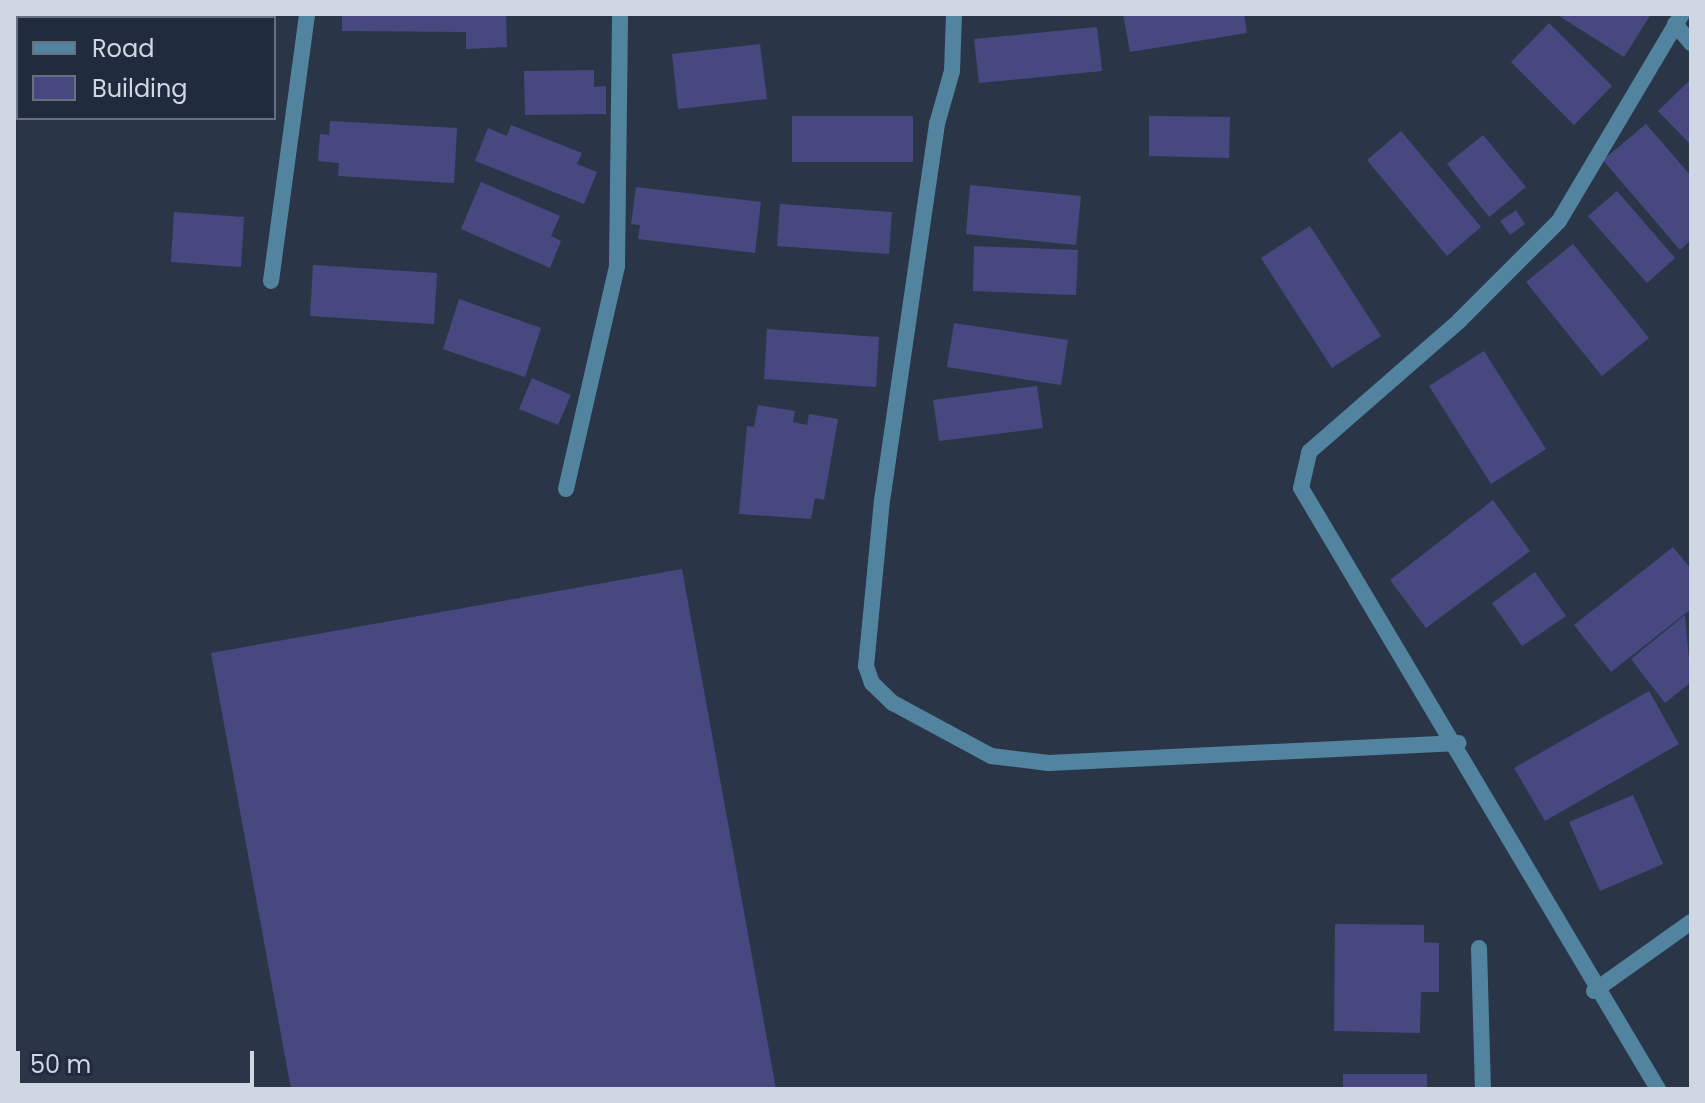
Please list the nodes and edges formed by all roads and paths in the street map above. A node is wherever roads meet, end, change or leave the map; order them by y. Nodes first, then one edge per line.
1 (307, 14) edge
2 (620, 14) edge
3 (954, 14) edge
4 (1678, 19) edge
5 (1691, 43) edge
6 (271, 281) dead end
7 (566, 489) dead end
8 (1459, 743) junction
9 (1691, 922) edge
10 (1479, 948) dead end
11 (1594, 991) junction
12 (1483, 1089) edge
13 (1658, 1089) edge

1 - 6 street
2 - 7 street
3 - 8 street
4 - 5 street
4 - 8 street
8 - 11 street
9 - 11 street
10 - 12 street
11 - 13 street

